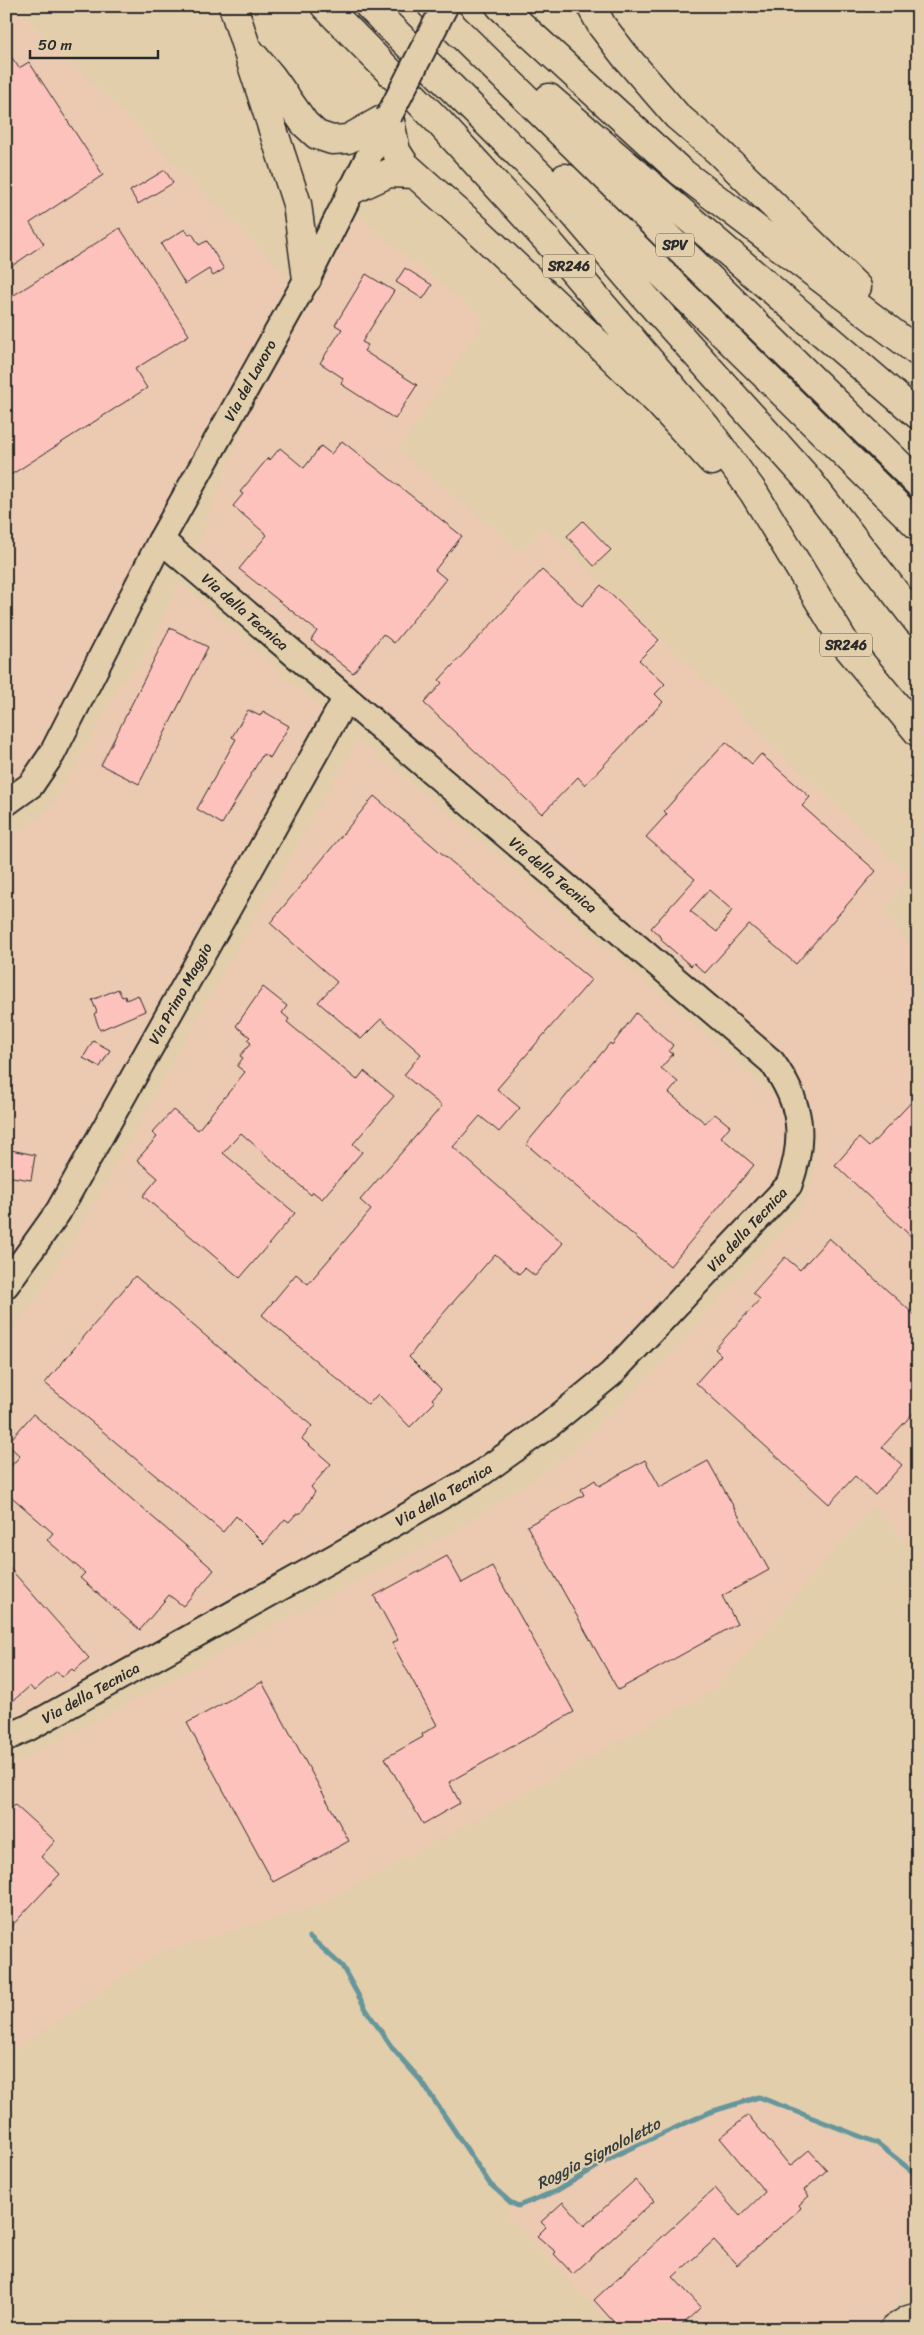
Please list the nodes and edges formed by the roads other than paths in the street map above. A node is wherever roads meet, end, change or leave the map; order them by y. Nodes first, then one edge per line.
1 (233, 6) edge
2 (325, 6) edge
3 (369, 6) edge
4 (389, 6) edge
5 (432, 6) edge
6 (445, 6) edge
7 (453, 6) edge
8 (591, 6) edge
9 (503, 9) edge
10 (247, 48) junction
11 (390, 116) junction
12 (414, 174) junction
13 (352, 190) junction
14 (307, 279) junction
15 (918, 346) edge
16 (918, 352) edge
17 (918, 415) edge
18 (918, 483) edge
19 (918, 526) edge
20 (161, 540) junction
21 (785, 548) junction
22 (918, 622) edge
23 (346, 698) junction
24 (918, 732) edge
25 (6, 803) edge
26 (6, 1285) edge
27 (6, 1738) edge
28 (918, 2317) edge
29 (894, 2329) edge

1 - 10 main road
2 - 21 main road, SR246
3 - 22 main road
4 - 19 main road, SPV
5 - 18 main road, SPV
6 - 11 street, Via del Lavoro, bridge
7 - 17 main road
8 - 15 main road
9 - 16 main road
10 - 11 main road
10 - 14 main road
11 - 12 main road
11 - 13 street, Via del Lavoro
12 - 13 main road
12 - 21 main road
13 - 14 street, Via del Lavoro
14 - 20 street, Via del Lavoro
20 - 23 street, Via della Tecnica
20 - 25 street, Via del Lavoro
21 - 24 main road, SR246
23 - 26 street, Via Primo Maggio
23 - 27 street, Via della Tecnica
28 - 29 main road

